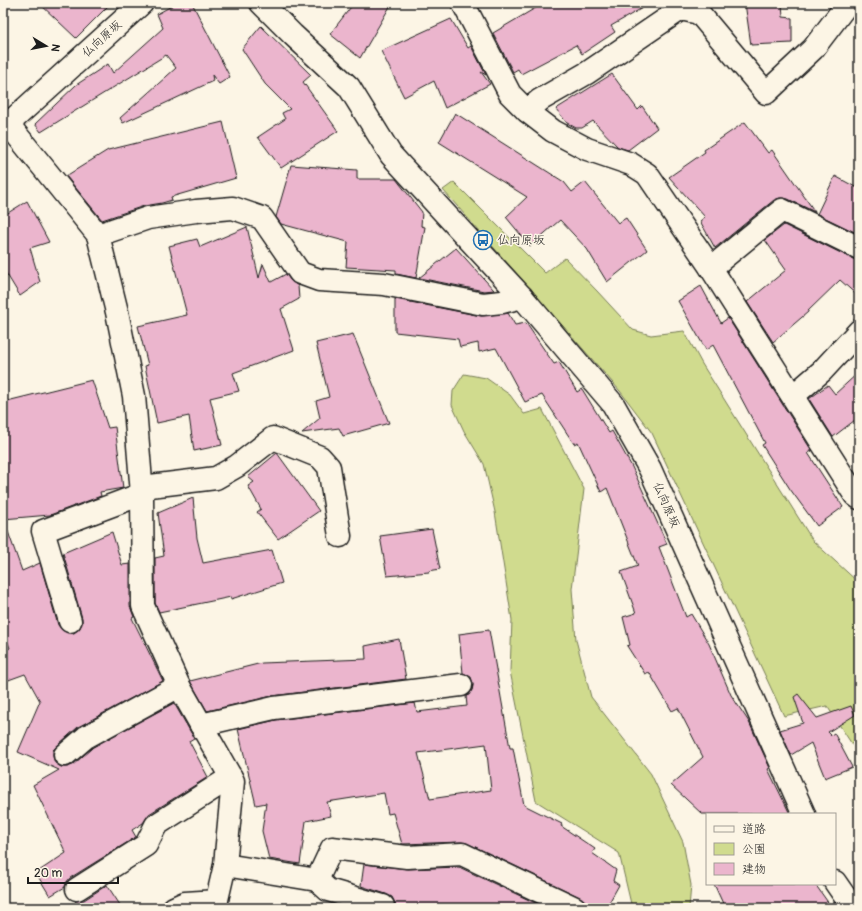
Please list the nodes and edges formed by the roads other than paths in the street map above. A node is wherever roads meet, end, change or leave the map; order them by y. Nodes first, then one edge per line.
1 (142, 3) edge
2 (261, 3) edge
3 (463, 3) edge
4 (851, 10) edge
5 (527, 111) junction
6 (6, 124) edge
7 (98, 235) junction
8 (859, 248) edge
9 (711, 268) junction
10 (522, 297) junction
11 (859, 331) edge
12 (793, 396) junction
13 (142, 490) junction
14 (859, 498) edge
15 (340, 536) dead end
16 (70, 621) dead end
17 (461, 685) dead end
18 (179, 686) junction
19 (201, 725) junction
20 (65, 755) dead end
21 (231, 777) junction
22 (804, 813) edge
23 (225, 865) junction
24 (317, 880) junction
25 (836, 883) edge
26 (77, 889) dead end
27 (216, 904) edge
28 (384, 906) dead end
29 (174, 908) edge
30 (575, 908) edge
31 (853, 908) edge

1 - 6 street, 仏向原坂
2 - 10 street, 仏向原坂
3 - 5 street
4 - 5 street
5 - 9 street
6 - 7 street
7 - 10 street
7 - 13 street
8 - 9 street
9 - 12 street
10 - 22 street, 仏向原坂
11 - 12 street
12 - 14 street
13 - 15 street
13 - 16 street
13 - 18 street
17 - 19 street
18 - 19 street
18 - 20 street
19 - 21 street
21 - 23 street
21 - 26 street
23 - 24 street
23 - 27 street
24 - 28 street
24 - 30 street
25 - 31 street
27 - 29 street

